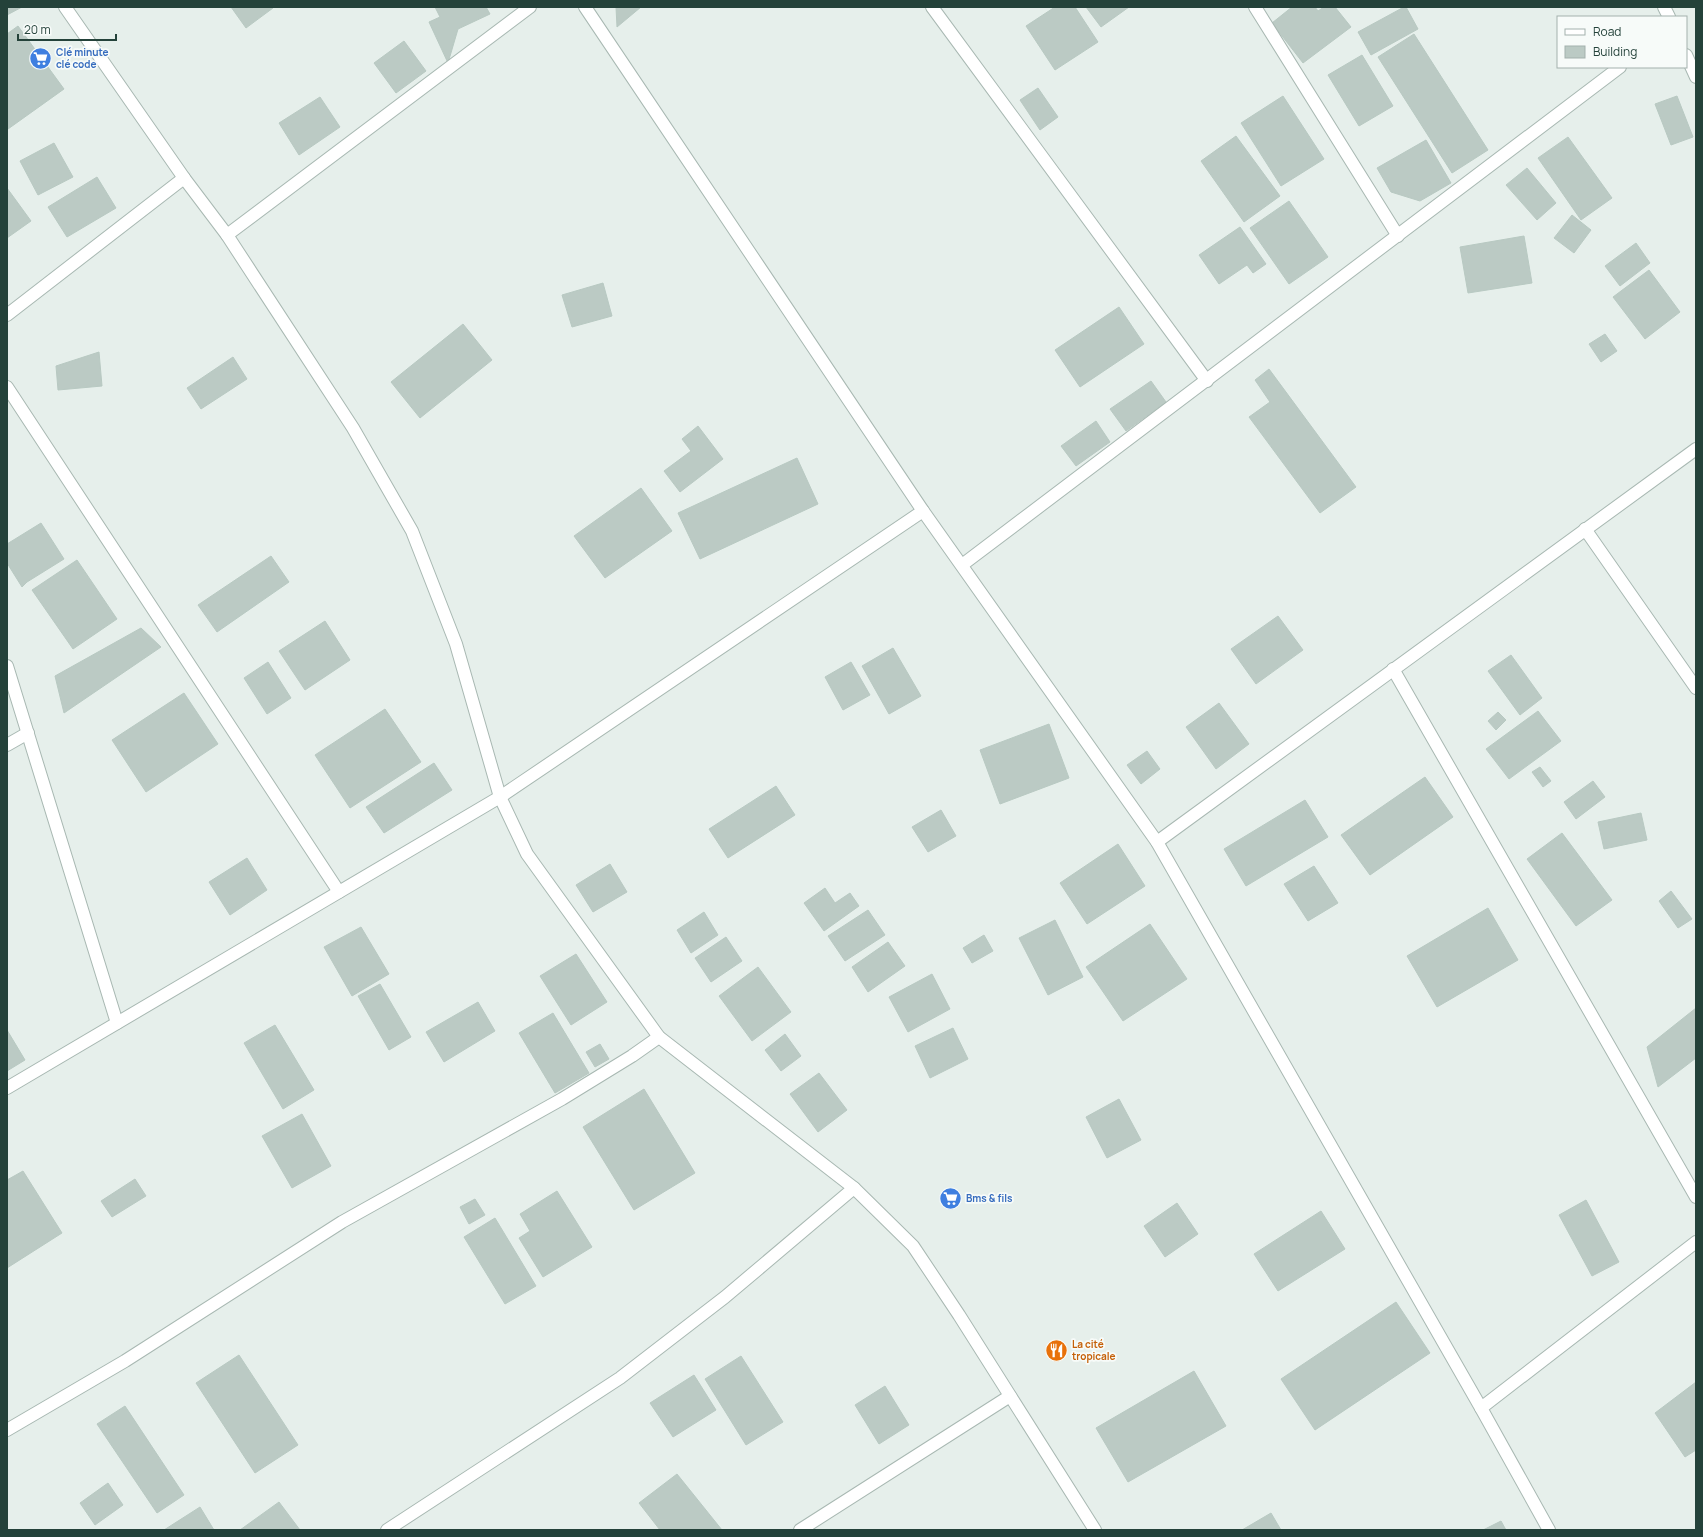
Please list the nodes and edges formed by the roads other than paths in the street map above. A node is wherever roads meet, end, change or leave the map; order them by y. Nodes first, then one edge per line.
1 (65, 7) edge
2 (530, 7) edge
3 (585, 7) edge
4 (932, 7) edge
5 (1255, 7) edge
6 (1664, 7) edge
7 (1668, 16) edge
8 (1687, 57) edge
9 (1619, 68) edge
10 (1696, 76) edge
11 (184, 178) junction
12 (227, 236) junction
13 (1398, 236) junction
14 (7, 315) edge
15 (1207, 381) junction
16 (7, 387) edge
17 (1696, 449) edge
18 (923, 511) junction
19 (1585, 529) junction
20 (962, 565) junction
21 (7, 666) edge
22 (1394, 669) junction
23 (1696, 688) edge
24 (28, 733) junction
25 (7, 745) edge
26 (500, 796) junction
27 (1157, 842) junction
28 (339, 892) junction
29 (118, 1022) junction
30 (659, 1037) junction
31 (7, 1088) edge
32 (854, 1188) junction
33 (1696, 1197) edge
34 (1696, 1242) edge
35 (1010, 1396) junction
36 (1481, 1408) junction
37 (7, 1430) edge
38 (387, 1530) edge
39 (800, 1530) edge
40 (1095, 1530) edge
41 (1549, 1530) edge

1 - 11 street
2 - 12 street
3 - 18 street
4 - 15 street
5 - 13 street
6 - 7 street
8 - 10 street
9 - 13 street
11 - 12 street
11 - 14 street
12 - 26 street
13 - 15 street
15 - 20 street
16 - 28 street
17 - 19 street
18 - 20 street
18 - 26 street
19 - 22 street
19 - 23 street
20 - 27 street
21 - 24 street
22 - 27 street
22 - 33 street
24 - 25 street
24 - 29 street
26 - 28 street
26 - 30 street
27 - 36 street
28 - 29 street
29 - 31 street
30 - 32 street
30 - 37 street
32 - 35 street
32 - 38 street
34 - 36 street
35 - 39 street
35 - 40 street
36 - 41 street

